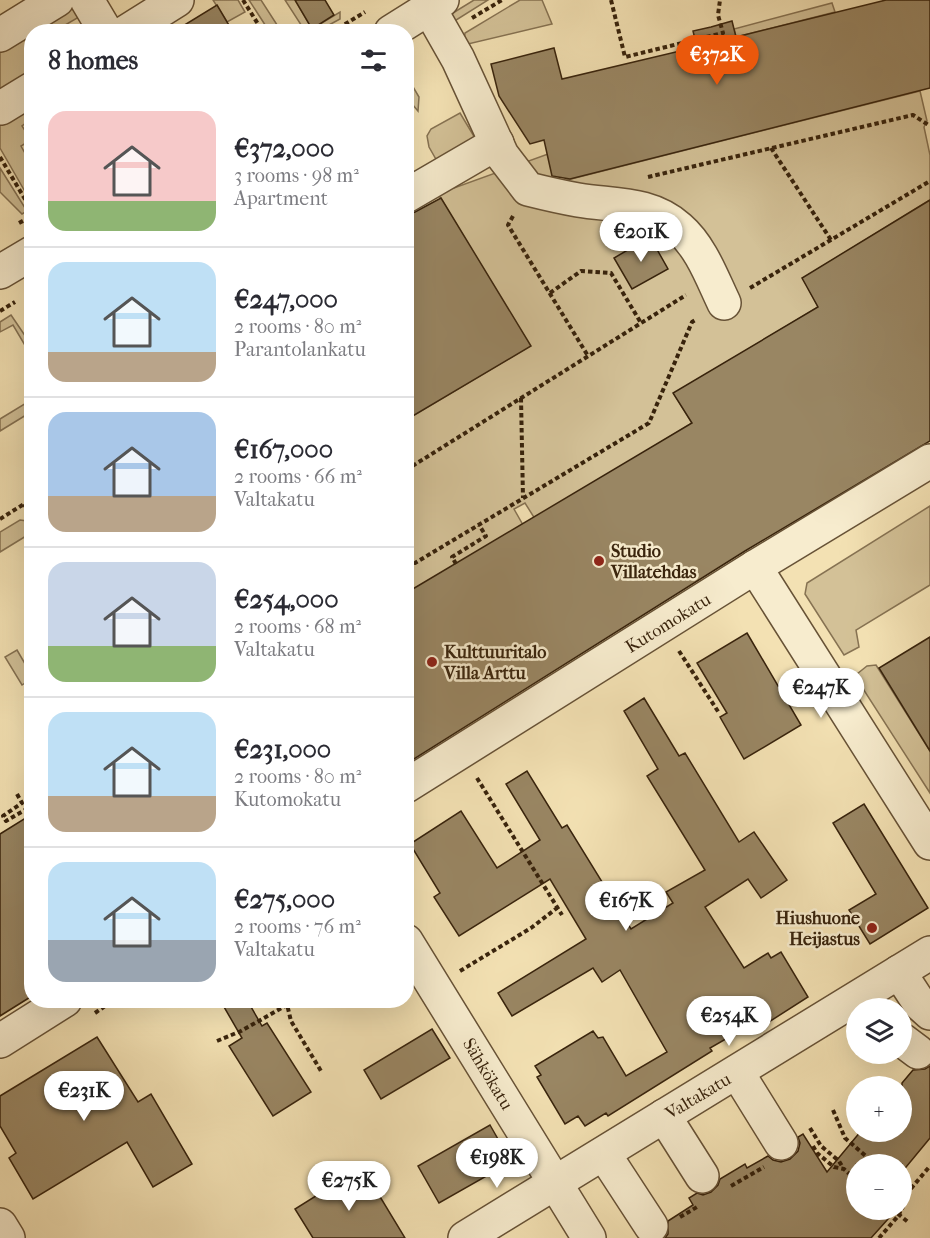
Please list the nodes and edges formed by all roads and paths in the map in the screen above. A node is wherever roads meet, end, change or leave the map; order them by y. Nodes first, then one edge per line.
1 (57, 0) edge
2 (87, 0) edge
3 (177, 0) edge
4 (243, 0) edge
5 (611, 0) edge
6 (721, 0) edge
7 (436, 4) edge
8 (383, 19) edge
9 (101, 24) edge
10 (139, 24) edge
11 (258, 24) edge
12 (363, 24) edge
13 (723, 33) junction
14 (0, 35) edge
15 (704, 38) junction
16 (725, 39) dead end
17 (706, 44) dead end
18 (24, 94) edge
19 (2, 108) dead end
20 (930, 126) edge
21 (497, 143) junction
22 (771, 148) junction
23 (0, 157) edge
24 (644, 178) dead end
25 (930, 181) edge
26 (528, 189) junction
27 (414, 191) edge
28 (24, 198) edge
29 (831, 240) junction
30 (24, 258) edge
31 (0, 272) edge
32 (718, 291) junction
33 (550, 293) junction
34 (641, 322) junction
35 (588, 356) junction
36 (521, 398) junction
37 (930, 461) edge
38 (414, 465) edge
39 (520, 502) junction
40 (24, 504) edge
41 (0, 519) edge
42 (479, 525) junction
43 (414, 561) edge
44 (456, 564) dead end
45 (755, 567) junction
46 (680, 651) dead end
47 (719, 713) dead end
48 (477, 777) dead end
49 (414, 781) edge
50 (17, 794) dead end
51 (24, 811) edge
52 (930, 843) edge
53 (557, 908) junction
54 (562, 915) dead end
55 (930, 953) edge
56 (414, 954) edge
57 (899, 972) junction
58 (442, 999) junction
59 (52, 1008) edge
60 (279, 1008) edge
61 (288, 1008) edge
62 (930, 1013) edge
63 (0, 1041) edge
64 (217, 1041) dead end
65 (321, 1071) dead end
66 (737, 1072) junction
67 (833, 1110) dead end
68 (664, 1116) junction
69 (817, 1138) dead end
70 (786, 1149) junction
71 (604, 1154) junction
72 (863, 1154) edge
73 (930, 1166) edge
74 (844, 1169) joint
75 (555, 1184) junction
76 (912, 1187) edge
77 (712, 1189) junction
78 (895, 1220) edge
79 (905, 1220) edge
80 (908, 1222) dead end
81 (664, 1223) joint
82 (0, 1225) edge
83 (8, 1238) edge
84 (465, 1238) edge
85 (589, 1238) edge
86 (879, 1238) edge

1 - 14 street
2 - 9 street
3 - 10 street
4 - 11 path
5 - 15 path
6 - 13 path
7 - 8 street
7 - 21 street
8 - 12 path
13 - 15 path
13 - 16 path
15 - 17 path
18 - 19 street
20 - 22 path
21 - 26 street
21 - 27 street
22 - 24 path
22 - 29 path
23 - 28 path
25 - 29 path
26 - 32 street
26 - 33 path
29 - 32 path
30 - 31 street
32 - 34 path
32 - 39 path
33 - 34 path
33 - 35 path
34 - 35 path
35 - 36 path
36 - 38 path
36 - 39 path
37 - 45 street, Kutomokatu
39 - 42 path
40 - 41 path
42 - 43 path
42 - 44 path
45 - 49 street, Kutomokatu
45 - 52 street
46 - 47 path
48 - 53 path
50 - 51 path
53 - 54 path
53 - 58 path
55 - 57 street, Valtakatu
56 - 58 street, Sähkökatu
57 - 62 street
57 - 66 street, Valtakatu
58 - 75 street, Sähkökatu
59 - 63 street
60 - 64 path
61 - 65 path
66 - 68 street, Valtakatu
66 - 70 street
67 - 72 path
68 - 71 street, Valtakatu
68 - 77 street
69 - 74 path
70 - 74 path
70 - 77 path
71 - 75 street, Valtakatu
71 - 81 street
73 - 76 path
75 - 84 street, Valtakatu
75 - 85 street, Sähkökatu
77 - 81 path
78 - 86 path
79 - 80 path
82 - 83 street

